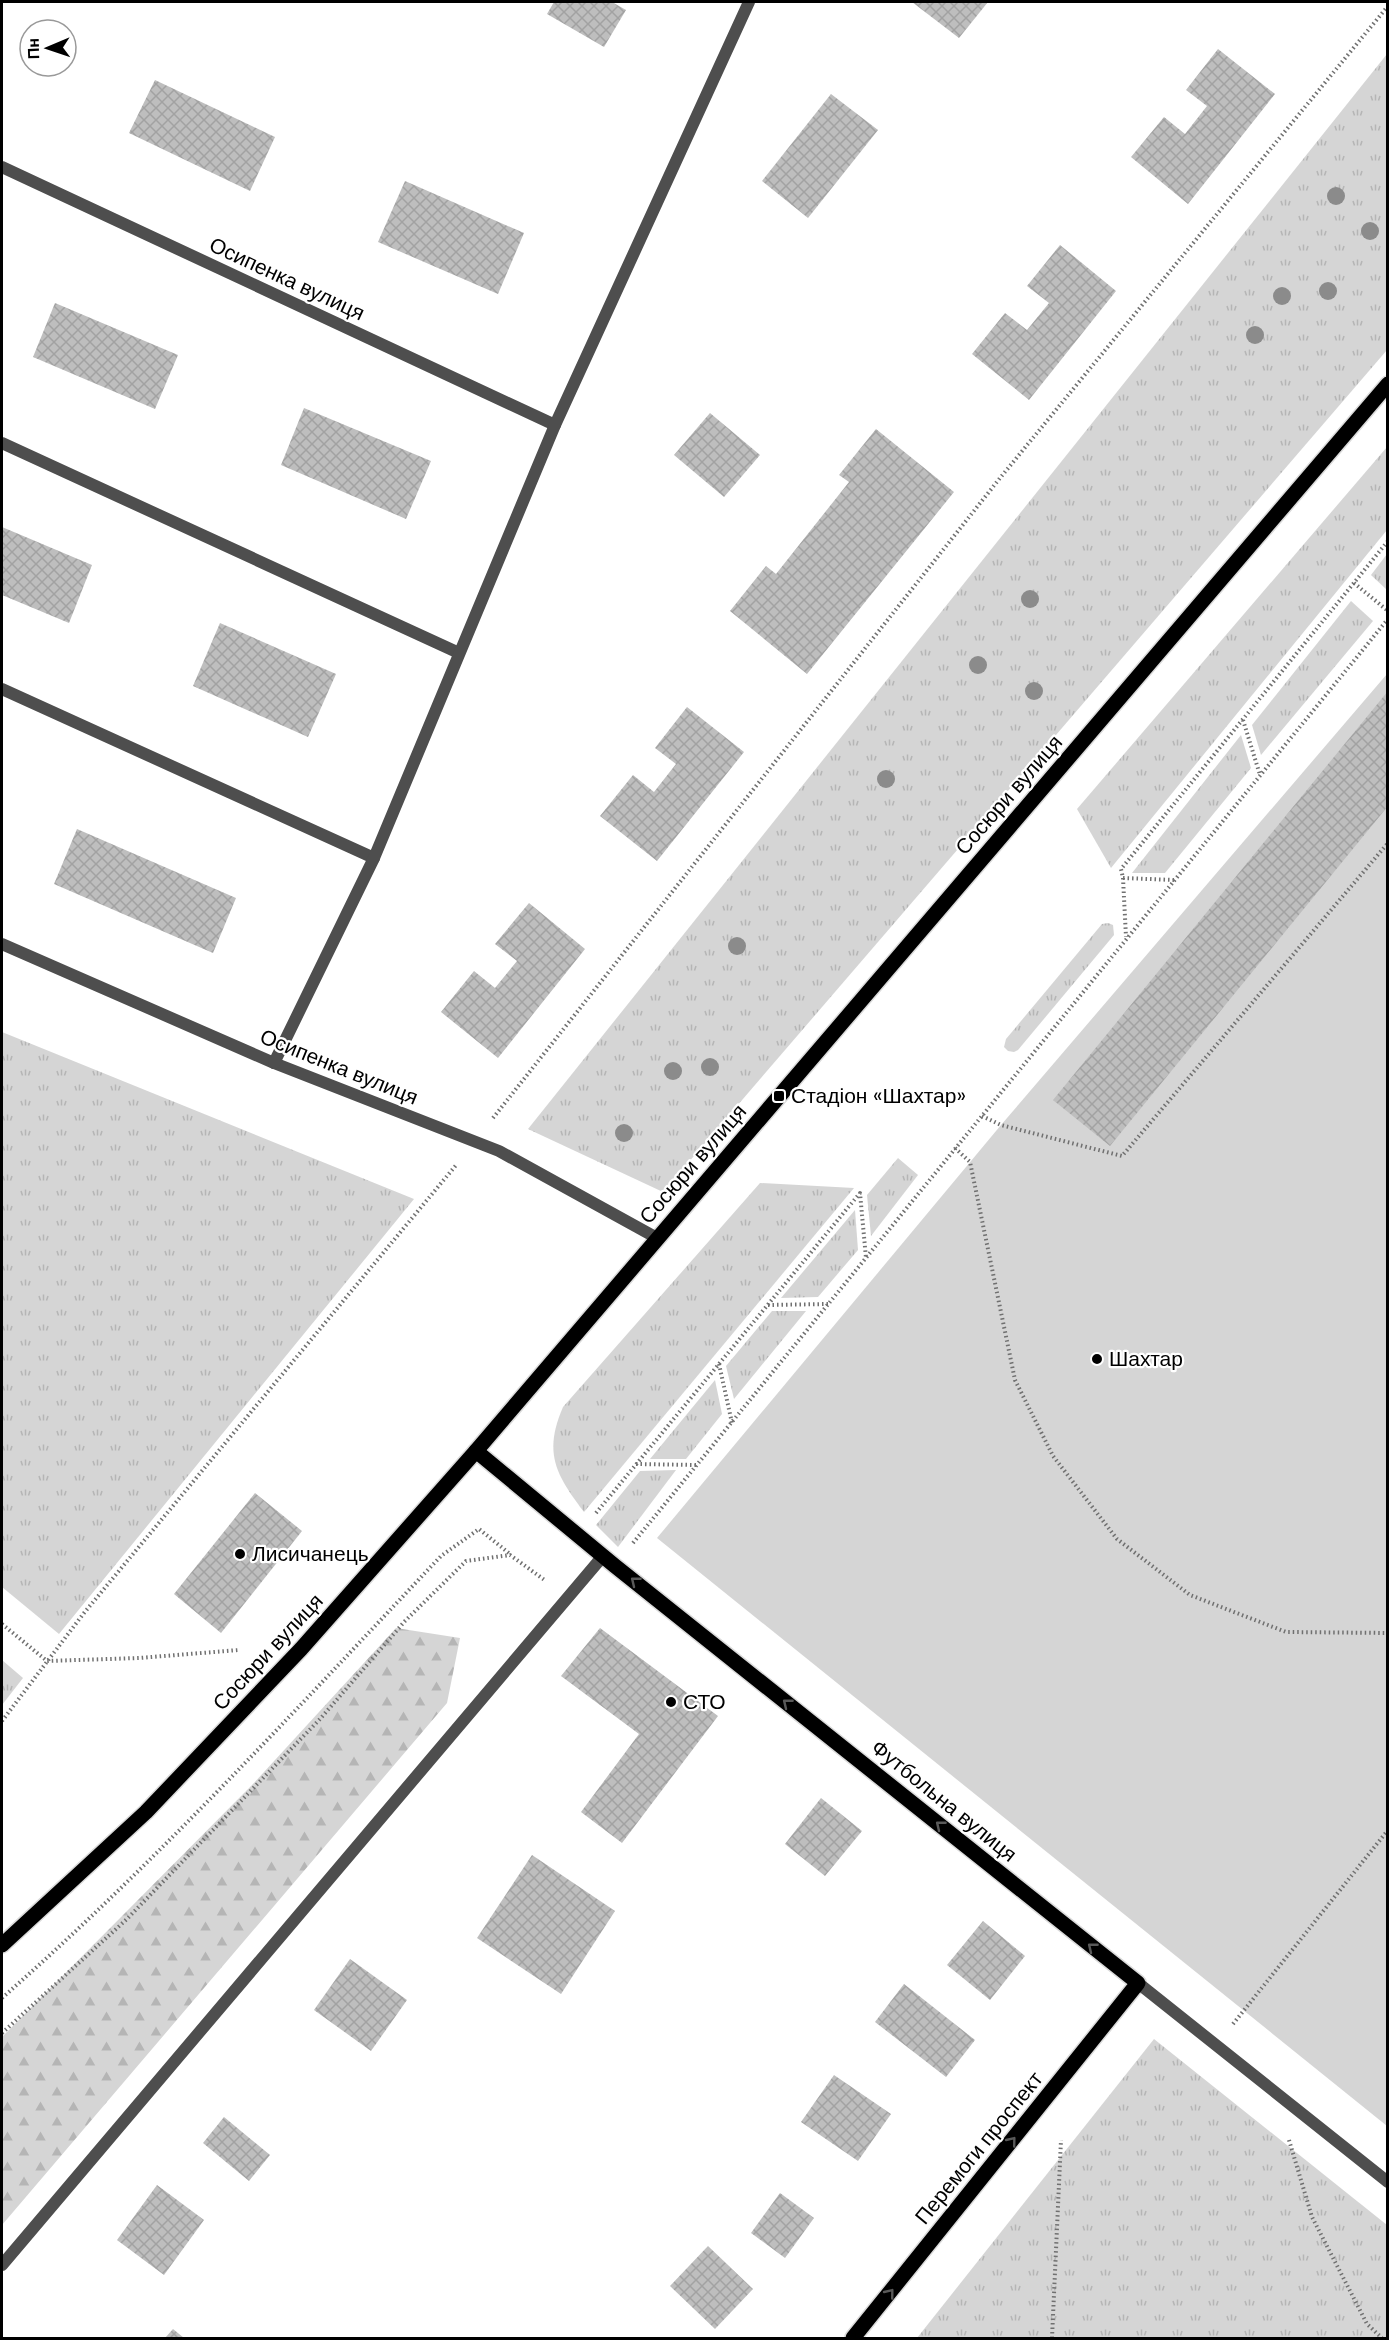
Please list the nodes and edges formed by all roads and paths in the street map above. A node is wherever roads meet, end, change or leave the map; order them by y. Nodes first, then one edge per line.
1 (748, 2) edge
2 (1388, 6) edge
3 (2, 168) edge
4 (1388, 384) edge
5 (555, 426) junction
6 (2, 443) edge
7 (1388, 541) edge
8 (1354, 583) junction
9 (1388, 611) edge
10 (1388, 619) edge
11 (459, 653) junction
12 (2, 689) edge
13 (1243, 719) junction
14 (1260, 775) junction
15 (1388, 843) edge
16 (374, 858) junction
17 (1123, 878) junction
18 (1174, 880) junction
19 (1126, 938) junction
20 (2, 944) edge
21 (274, 1064) junction
22 (982, 1116) junction
23 (475, 1142) junction
24 (955, 1148) junction
25 (657, 1238) junction
26 (866, 1258) junction
27 (828, 1304) junction
28 (768, 1305) junction
29 (719, 1363) junction
30 (732, 1423) junction
31 (476, 1451) junction
32 (636, 1464) junction
33 (697, 1465) junction
34 (578, 1535) junction
35 (510, 1555) junction
36 (603, 1556) junction
37 (615, 1566) junction
38 (566, 1599) junction
39 (2, 1624) edge
40 (1388, 1633) edge
41 (239, 1650) dead end
42 (47, 1661) junction
43 (2, 1721) edge
44 (1388, 1830) edge
45 (2, 1945) edge
46 (1138, 1983) junction
47 (2, 1998) edge
48 (2, 2033) edge
49 (1216, 2045) junction
50 (1275, 2092) junction
51 (1060, 2140) dead end
52 (1388, 2182) edge
53 (2, 2265) edge
54 (853, 2338) edge
55 (1052, 2338) edge
56 (1382, 2338) edge

1 - 5 street
2 - 23 path
3 - 5 street, Осипенка вулиця
4 - 25 main road, Сосюри вулиця
5 - 11 street
6 - 11 street
7 - 8 path
8 - 9 path
8 - 13 path
10 - 14 path
11 - 16 street
12 - 16 street
13 - 14 path
13 - 17 path
14 - 18 path
15 - 22 path
16 - 21 street
17 - 18 path
17 - 19 path
18 - 19 path
19 - 22 path
20 - 21 street, Осипенка вулиця
21 - 23 street, Осипенка вулиця
22 - 24 path
23 - 25 street, Осипенка вулиця
23 - 42 path
24 - 26 path
24 - 40 path
25 - 31 main road, Сосюри вулиця
26 - 27 path
26 - 28 path
27 - 28 path
27 - 30 path
28 - 29 path
29 - 30 path
29 - 32 path
30 - 33 path
31 - 34 main road, Футбольна вулиця
31 - 45 main road, Сосюри вулиця
32 - 33 path
32 - 34 path
33 - 37 path
34 - 36 main road, Футбольна вулиця
35 - 38 path
35 - 47 path
35 - 48 path
36 - 37 main road, Футбольна вулиця
36 - 38 street
46 -> 37 main road, Футбольна вулиця
38 - 53 street
39 - 42 path
41 - 42 path
42 - 43 path
44 - 49 path
46 - 49 street, Футбольна вулиця
54 -> 46 main road, Перемоги проспект
49 - 50 street, Футбольна вулиця
50 - 52 street, Футбольна вулиця
50 - 56 path
51 - 55 path

